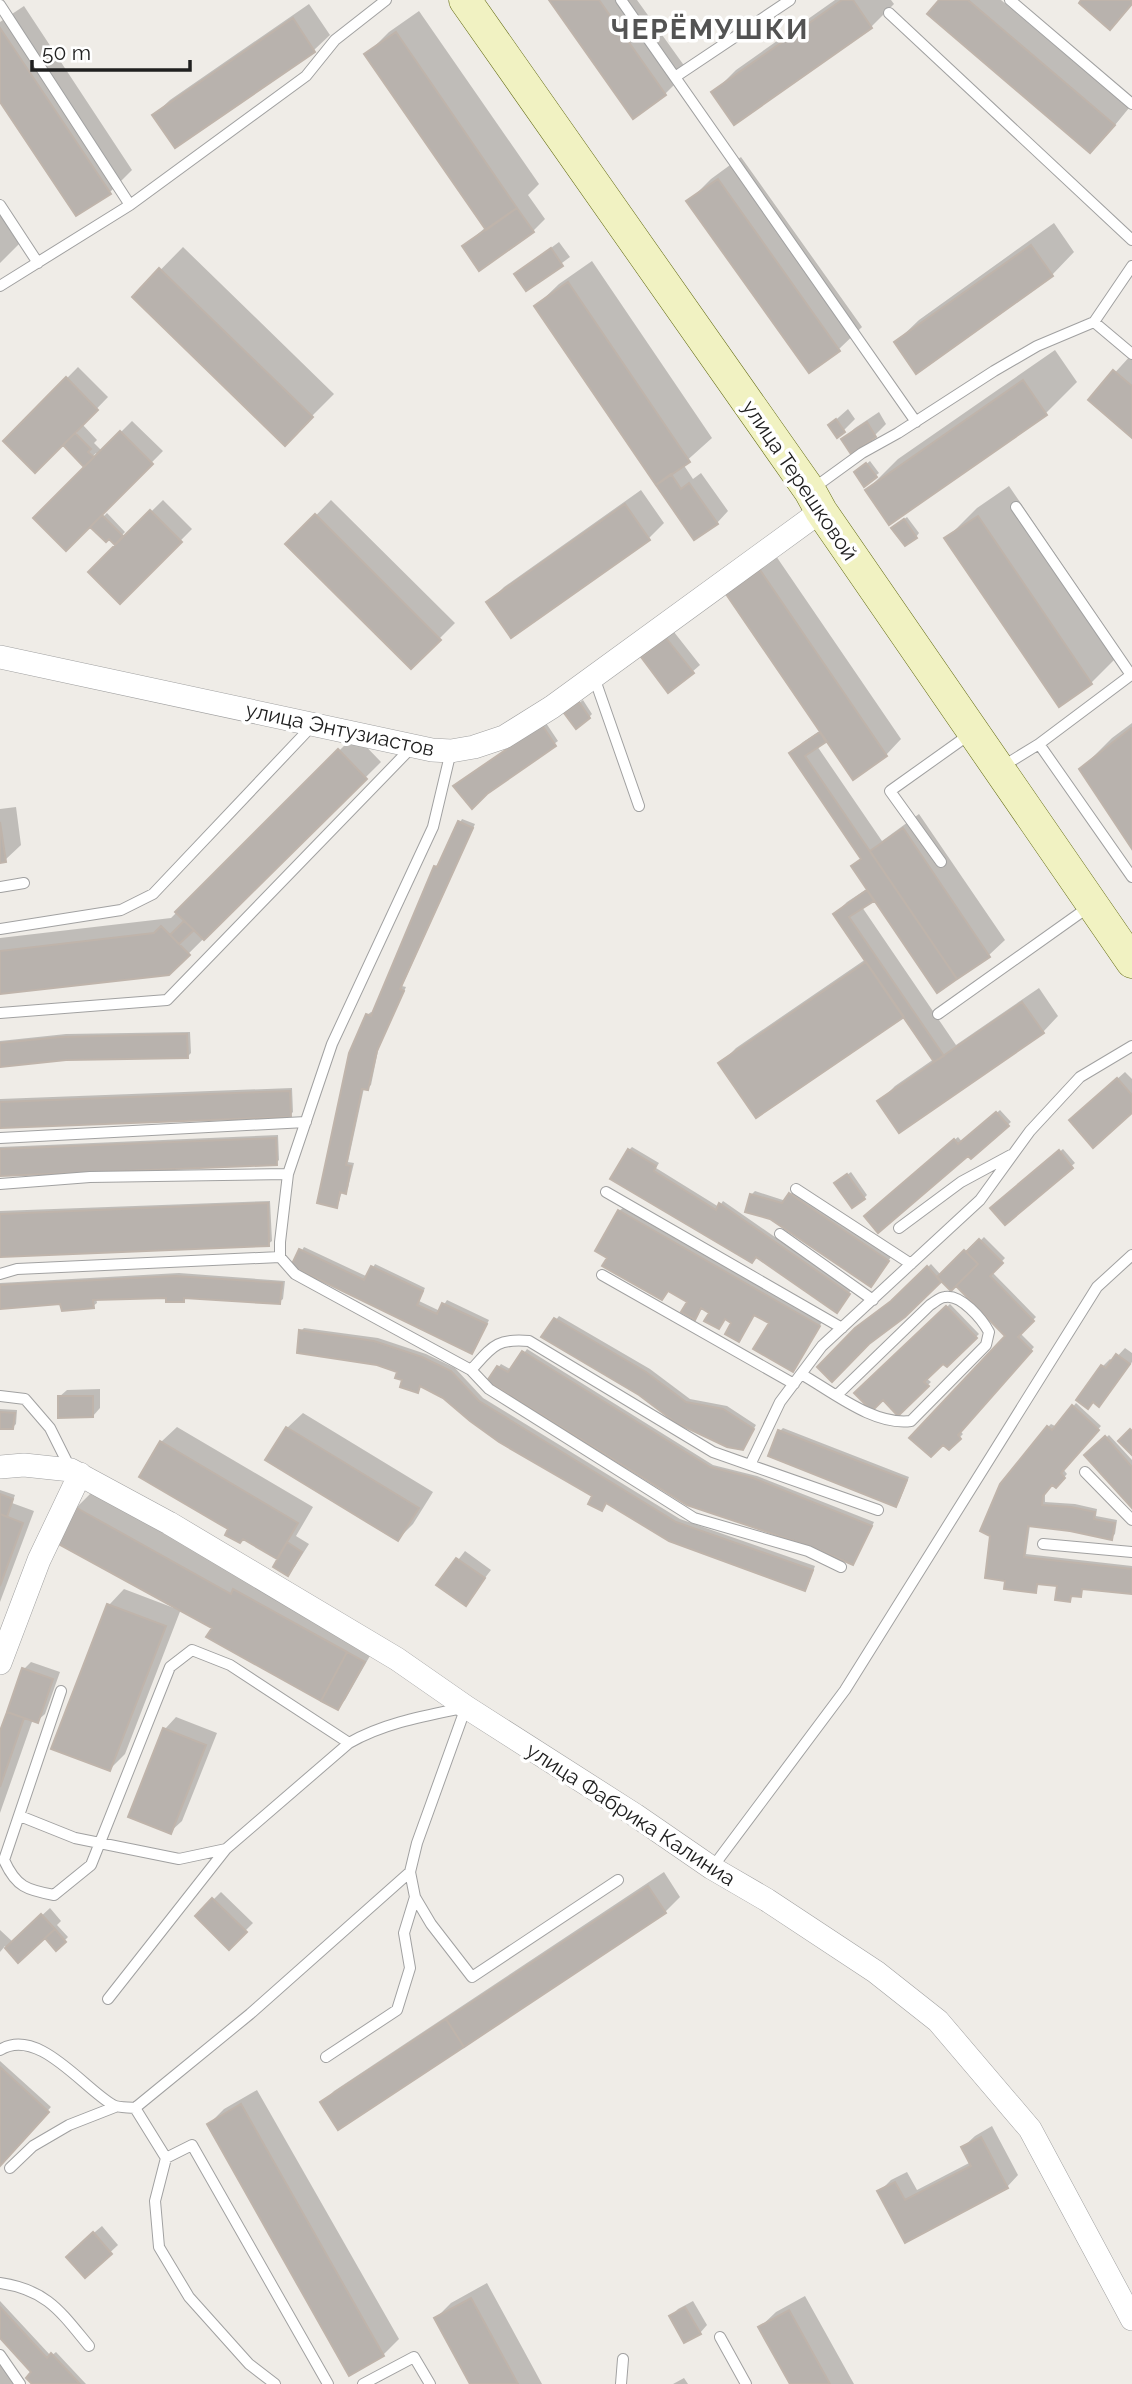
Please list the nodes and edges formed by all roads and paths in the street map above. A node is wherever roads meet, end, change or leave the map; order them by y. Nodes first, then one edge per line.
1 (386, 0) edge
2 (465, 0) edge
3 (621, 0) edge
4 (790, 0) edge
5 (1010, 0) edge
6 (0, 5) edge
7 (889, 13) dead end
8 (675, 77) junction
9 (1132, 104) edge
10 (0, 205) edge
11 (130, 205) junction
12 (1132, 240) edge
13 (38, 263) junction
14 (1132, 266) edge
15 (0, 286) edge
16 (1094, 322) junction
17 (1132, 354) edge
18 (916, 422) junction
19 (815, 501) junction
20 (1016, 507) dead end
21 (0, 657) edge
22 (1132, 676) edge
23 (594, 677) junction
24 (314, 724) junction
25 (972, 733) junction
26 (1039, 744) junction
27 (414, 746) junction
28 (451, 751) junction
29 (998, 769) junction
30 (639, 806) dead end
31 (940, 862) dead end
32 (1132, 877) edge
33 (24, 883) dead end
34 (0, 887) edge
35 (1092, 904) junction
36 (0, 929) edge
37 (1132, 961) edge
38 (0, 1013) edge
39 (938, 1014) dead end
40 (1132, 1046) edge
41 (306, 1122) junction
42 (0, 1138) edge
43 (1014, 1153) junction
44 (288, 1174) junction
45 (0, 1184) edge
46 (796, 1189) dead end
47 (606, 1192) dead end
48 (899, 1228) dead end
49 (780, 1234) dead end
50 (1132, 1255) edge
51 (280, 1258) junction
52 (911, 1264) junction
53 (0, 1274) edge
54 (602, 1275) dead end
55 (873, 1300) junction
56 (842, 1328) junction
57 (471, 1370) junction
58 (797, 1379) junction
59 (837, 1395) junction
60 (0, 1396) edge
61 (750, 1465) junction
62 (0, 1467) edge
63 (75, 1472) junction
64 (1085, 1472) dead end
65 (878, 1510) dead end
66 (1132, 1520) edge
67 (1043, 1544) dead end
68 (1132, 1552) edge
69 (841, 1567) dead end
70 (0, 1663) edge
71 (61, 1690) dead end
72 (466, 1707) junction
73 (349, 1744) junction
74 (20, 1816) junction
75 (102, 1843) junction
76 (226, 1849) junction
77 (712, 1868) junction
78 (410, 1872) junction
79 (618, 1880) dead end
80 (415, 1897) junction
81 (108, 1998) dead end
82 (0, 2049) edge
83 (326, 2057) dead end
84 (115, 2106) junction
85 (135, 2108) junction
86 (166, 2158) junction
87 (10, 2168) dead end
88 (0, 2283) edge
89 (1132, 2319) edge
90 (720, 2337) dead end
91 (89, 2346) dead end
92 (0, 2355) edge
93 (623, 2359) dead end
94 (20, 2384) edge
95 (275, 2384) edge
96 (328, 2384) edge
97 (363, 2384) edge
98 (430, 2384) edge
99 (621, 2384) edge
100 (746, 2384) edge

1 - 11 lane
2 - 19 main road, улица Терешковой
3 - 8 lane
4 - 8 lane
5 - 9 lane
6 - 11 lane
7 - 12 lane
8 - 18 lane
10 - 13 lane
11 - 13 lane
13 - 15 lane
14 - 16 lane
16 - 17 lane
16 - 18 lane
18 - 19 lane
19 - 23 street, улица Энтузиастов
19 - 25 main road, улица Терешковой
20 - 22 lane
21 - 24 street, улица Энтузиастов
22 - 26 lane
23 - 28 street, улица Энтузиастов
23 - 30 lane
24 - 27 street, улица Энтузиастов
24 - 36 lane
25 - 29 main road, улица Терешковой
25 - 31 lane
26 - 29 lane
26 - 32 lane
27 - 28 street, улица Энтузиастов
27 - 38 lane
28 - 41 lane
29 - 35 main road, улица Терешковой
33 - 34 lane
35 - 37 main road, улица Терешковой
35 - 39 lane
40 - 43 lane
41 - 42 lane
41 - 44 lane
43 - 48 lane
43 - 52 lane
44 - 45 lane
44 - 51 lane
46 - 52 lane
47 - 56 lane
49 - 55 lane
50 - 77 lane
51 - 53 lane
51 - 57 lane
52 - 55 lane
54 - 58 lane
55 - 56 lane
56 - 58 lane
57 - 61 lane
57 - 69 lane
58 - 59 lane
58 - 61 lane
59 - 59 lane
60 - 63 lane
61 - 65 lane
62 - 63 street, улица Фабрика Калиниа
63 - 70 street
63 - 72 street, улица Фабрика Калиниа
64 - 66 lane
67 - 68 lane
71 - 74 lane
72 - 73 lane
72 - 77 street, улица Фабрика Калиниа
72 - 78 lane
73 - 75 lane
73 - 76 lane
74 - 75 lane
74 - 75 lane
75 - 76 lane
76 - 81 lane
77 - 89 street, улица Фабрика Калиниа
78 - 80 lane
78 - 85 lane
79 - 80 lane
80 - 83 lane
82 - 84 lane
84 - 85 lane
84 - 87 lane
85 - 86 lane
86 - 95 lane
86 - 96 lane
88 - 91 lane
90 - 100 lane
92 - 94 lane
93 - 99 lane
97 - 98 lane

